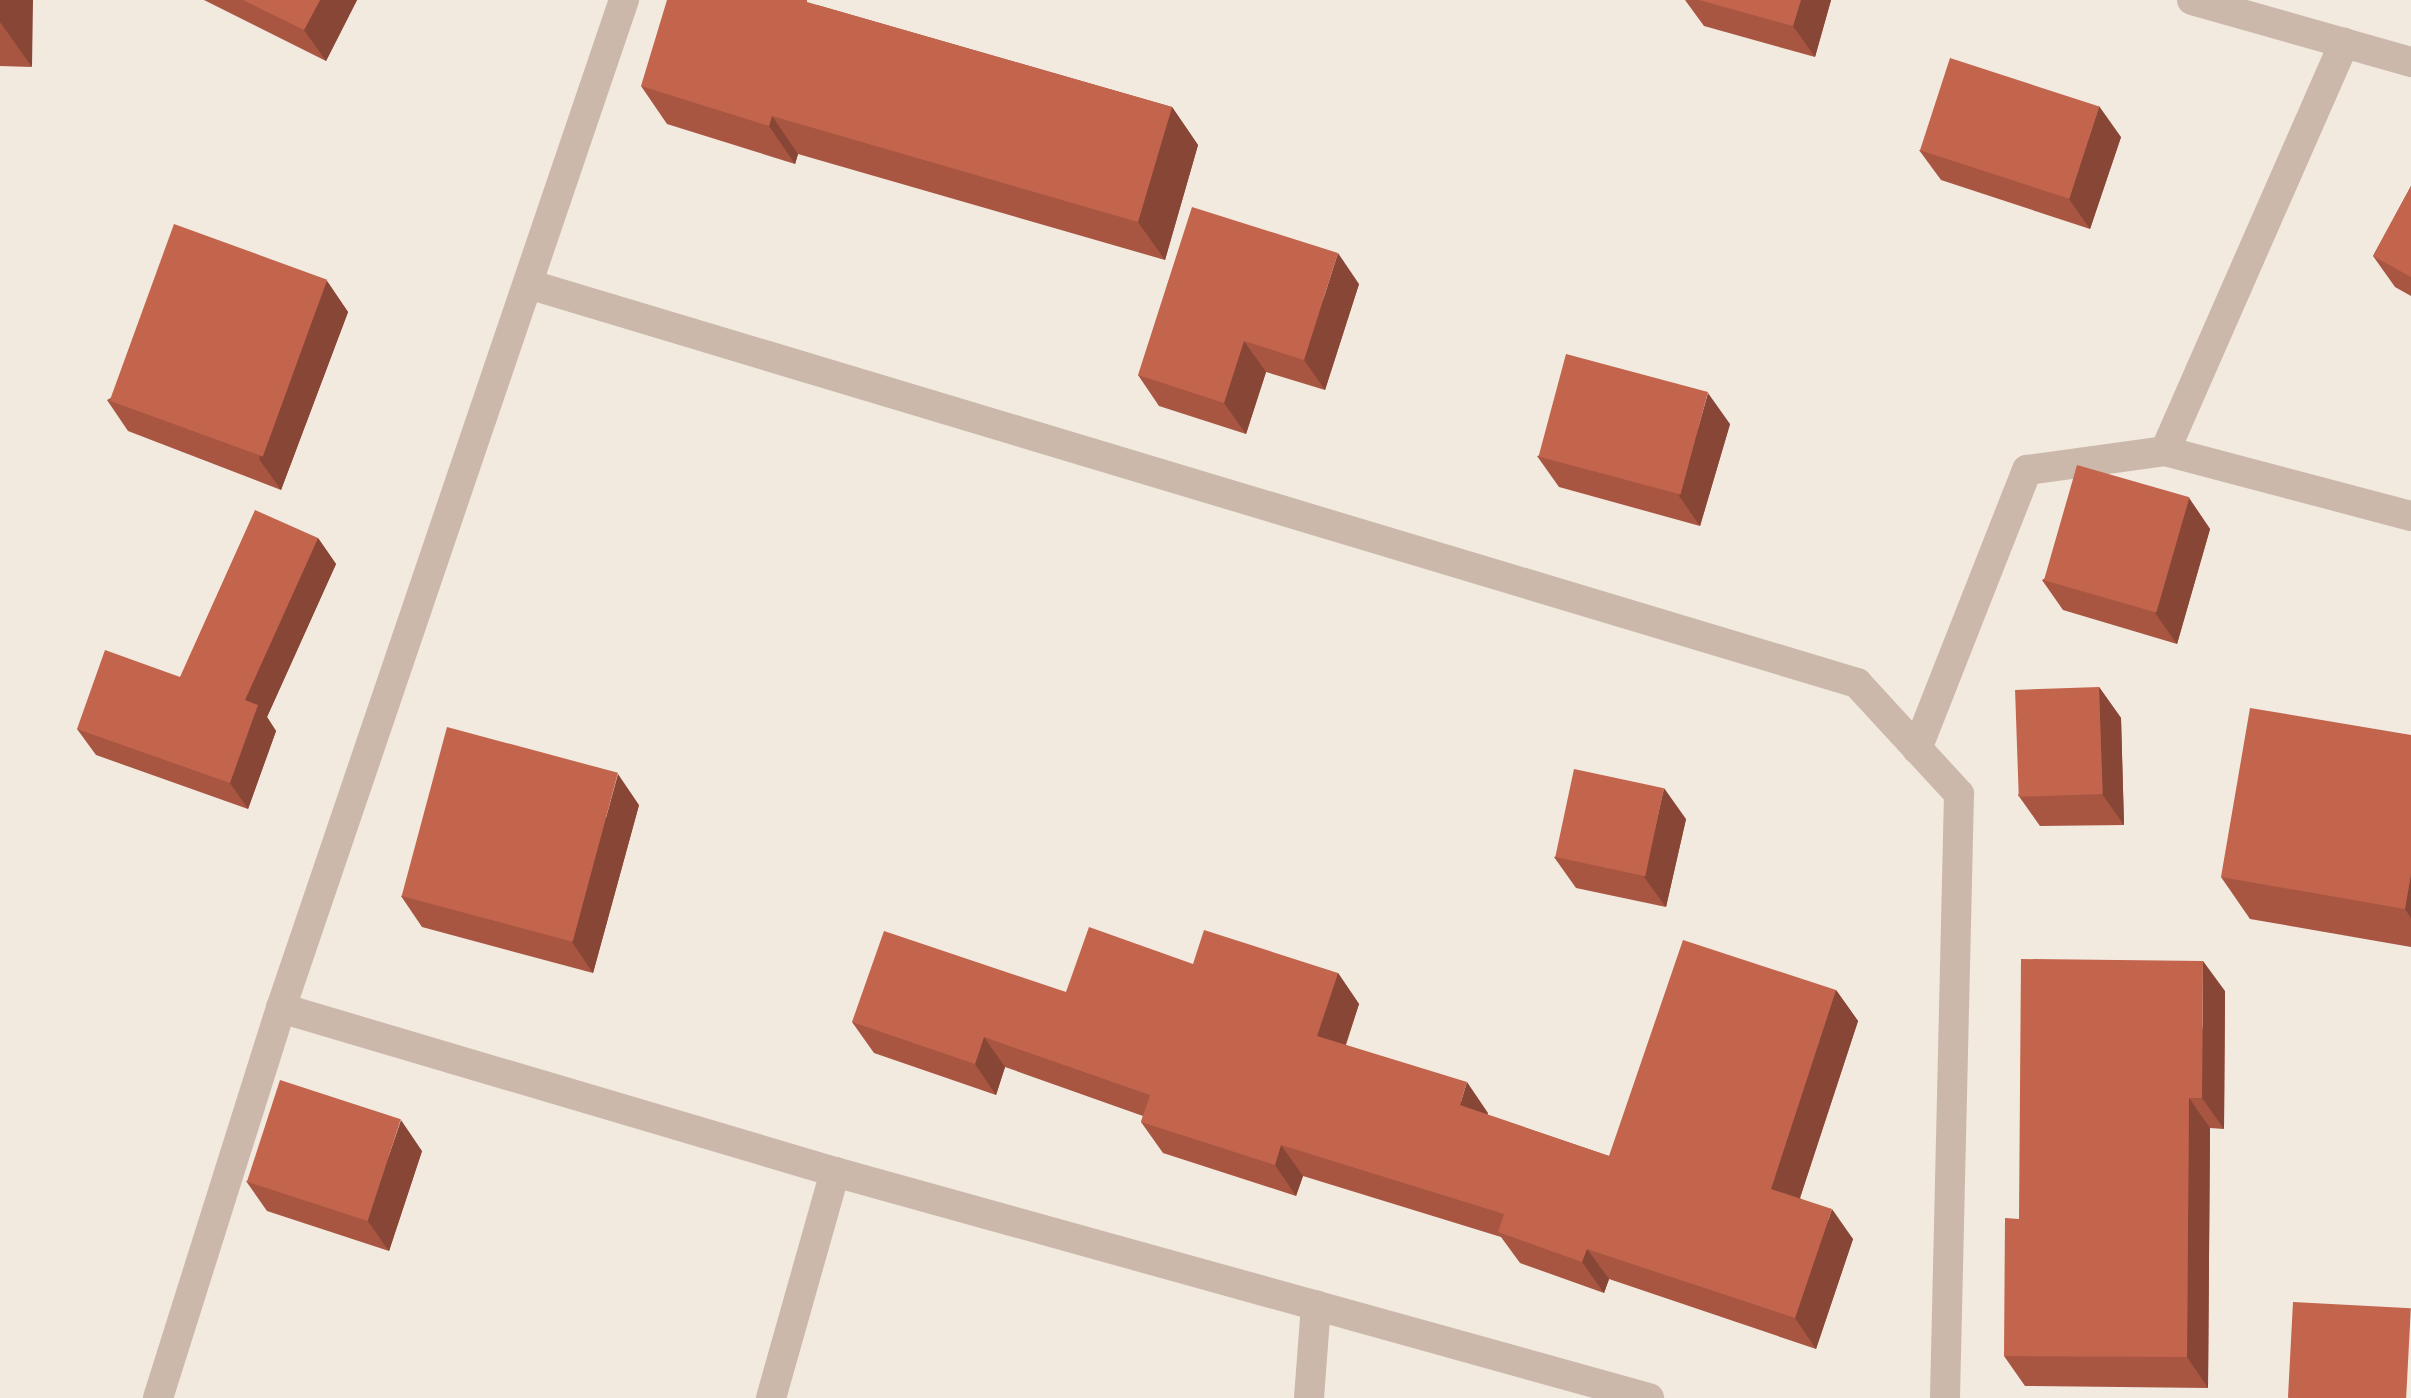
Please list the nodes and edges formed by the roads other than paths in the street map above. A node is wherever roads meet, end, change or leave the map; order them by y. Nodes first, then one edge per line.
1 (624, 0) edge
2 (2198, 1) edge
3 (2344, 43) junction
4 (2411, 62) edge
5 (528, 284) junction
6 (2165, 451) junction
7 (2411, 516) edge
8 (1917, 749) junction
9 (281, 1008) junction
10 (835, 1172) junction
11 (1316, 1305) junction
12 (158, 1398) edge
13 (771, 1398) edge
14 (1309, 1398) edge
15 (1648, 1398) edge
16 (1945, 1398) edge

1 - 5 street
2 - 3 street
3 - 4 street
3 - 6 street
5 - 8 street
5 - 9 street
6 - 7 street
6 - 8 street
8 - 16 street
9 - 10 street
9 - 12 street
10 - 11 street
10 - 13 street
11 - 14 street
11 - 15 street

